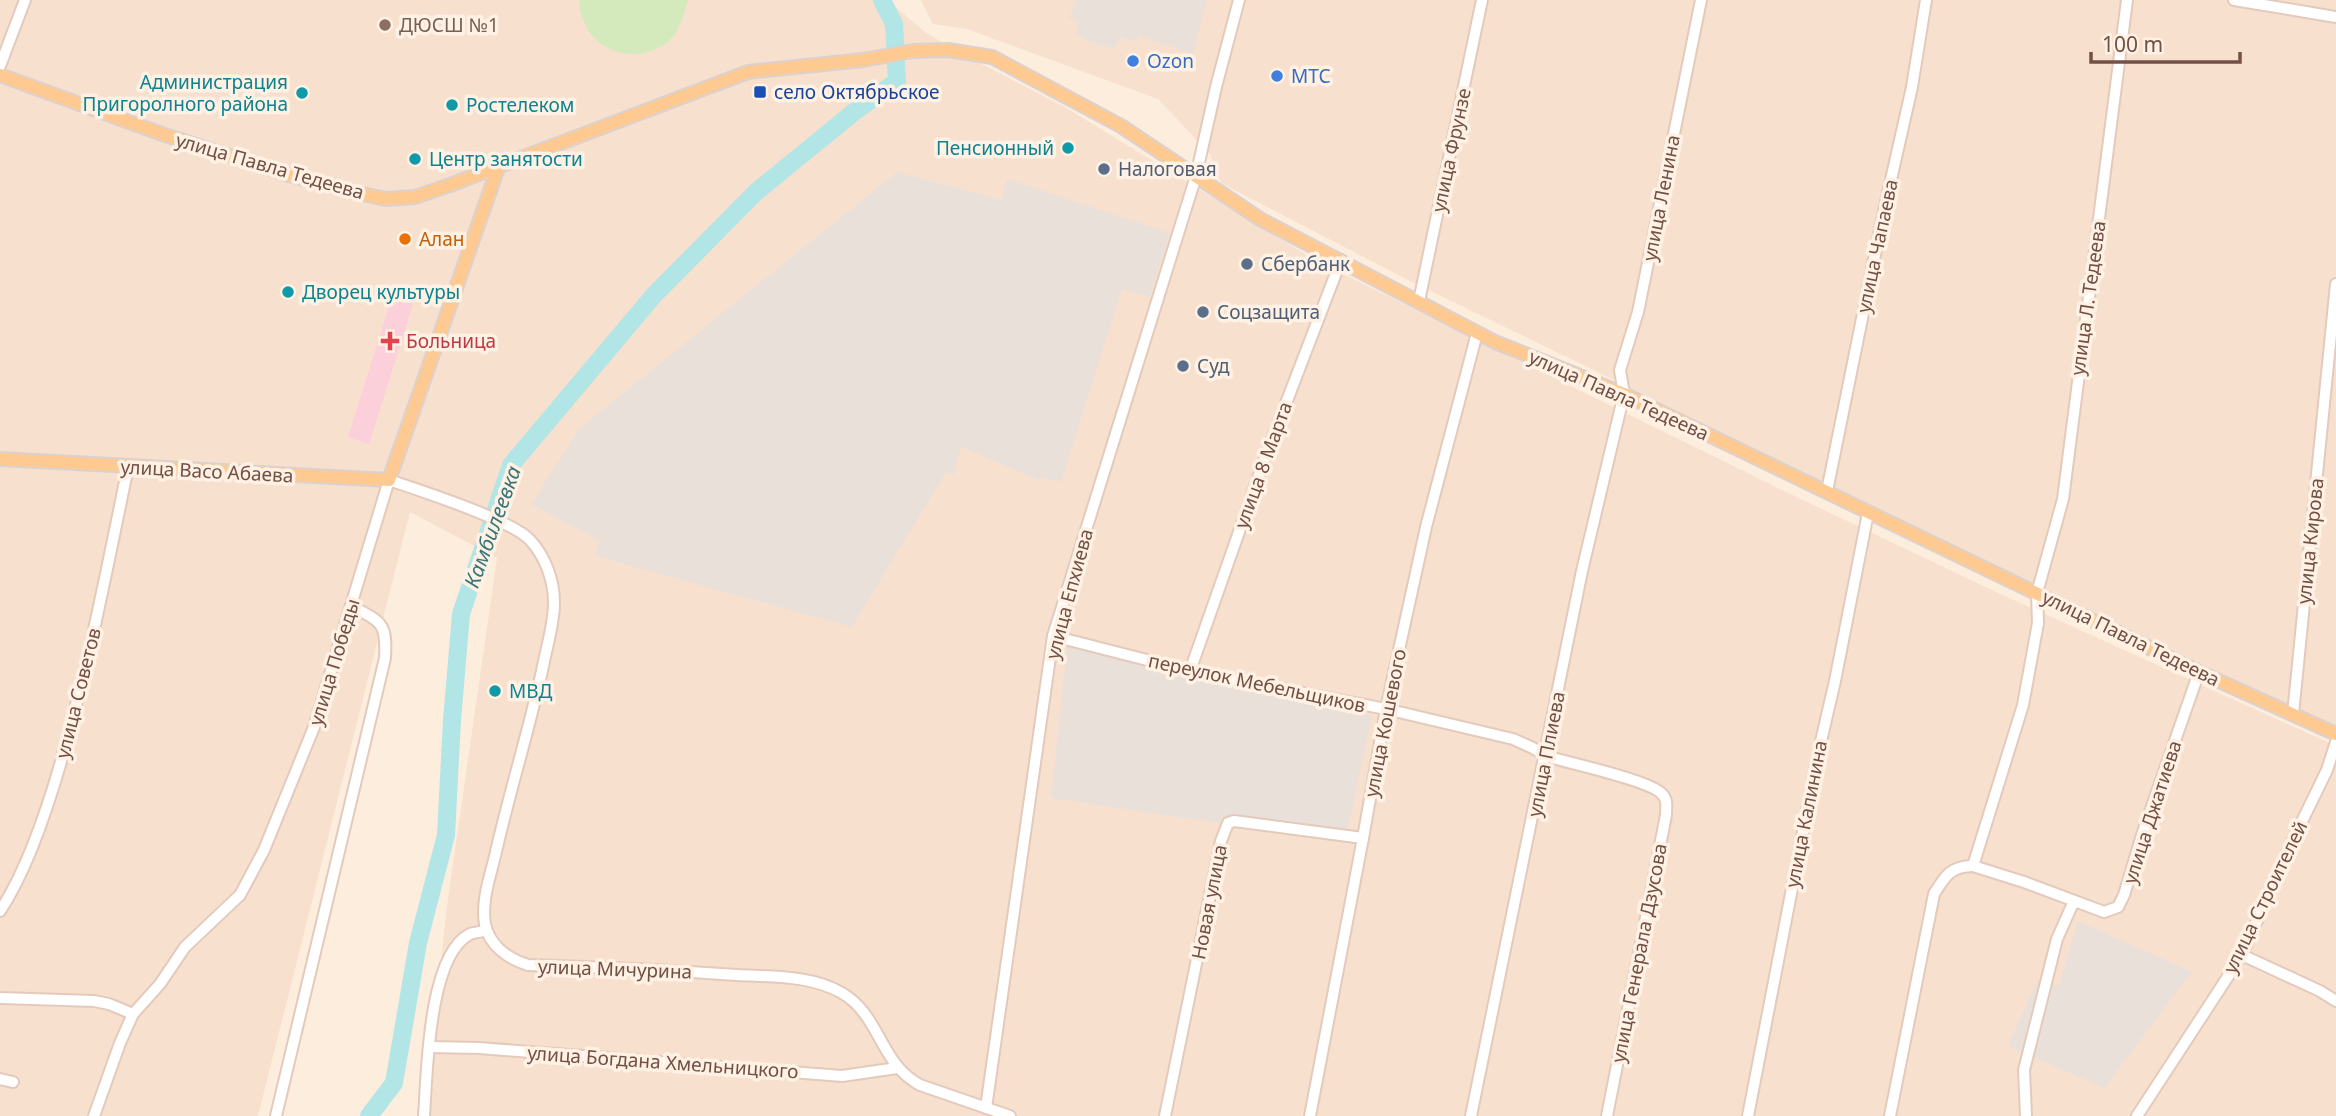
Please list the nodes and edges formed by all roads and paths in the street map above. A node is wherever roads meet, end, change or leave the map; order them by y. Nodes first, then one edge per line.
1 (25, 0) edge
2 (1239, 0) edge
3 (1482, 0) edge
4 (1701, 0) edge
5 (1926, 0) edge
6 (2127, 0) edge
7 (2234, 0) edge
8 (2336, 17) edge
9 (0, 66) edge
10 (0, 75) edge
11 (498, 168) junction
12 (1196, 176) junction
13 (1340, 260) junction
14 (2336, 284) edge
15 (1419, 301) junction
16 (1477, 333) junction
17 (1624, 394) junction
18 (0, 459) edge
19 (128, 467) junction
20 (389, 480) junction
21 (1827, 491) junction
22 (1868, 513) junction
23 (2037, 593) junction
24 (351, 606) junction
25 (1053, 636) junction
26 (1190, 671) junction
27 (2199, 672) junction
28 (1386, 709) junction
29 (2292, 714) junction
30 (2336, 734) edge
31 (2336, 742) edge
32 (1546, 756) junction
33 (1660, 790) joint
34 (1363, 838) junction
35 (1973, 866) junction
36 (2074, 901) junction
37 (0, 911) edge
38 (486, 930) junction
39 (2242, 955) junction
40 (0, 998) edge
41 (2336, 1001) edge
42 (133, 1014) junction
43 (429, 1046) junction
44 (897, 1068) junction
45 (0, 1079) edge
46 (13, 1082) dead end
47 (986, 1108) junction
48 (94, 1116) edge
49 (276, 1116) edge
50 (424, 1116) edge
51 (1010, 1116) edge
52 (1165, 1116) edge
53 (1310, 1116) edge
54 (1471, 1116) edge
55 (1607, 1116) edge
56 (1748, 1116) edge
57 (1890, 1116) edge
58 (2026, 1116) edge
59 (2137, 1116) edge

1 - 9 street
2 - 12 street, улица Епхиева
3 - 15 street, улица Фрунзе
4 - 17 street, улица Ленина
5 - 21 street, улица Чапаева
6 - 23 street, улица Л. Тедеева
7 - 8 street
10 - 11 main road, улица Павла Тедеева
11 - 12 main road, улица Павла Тедеева
11 - 20 main road, улица Победы
12 - 13 main road, улица Павла Тедеева
12 - 25 street, улица Епхиева
13 - 15 main road, улица Павла Тедеева
13 - 26 street, улица 8 Марта
14 - 29 street, улица Кирова
15 - 16 main road, улица Павла Тедеева
16 - 17 main road, улица Павла Тедеева
16 - 28 street, улица Кошевого
17 - 21 main road, улица Павла Тедеева
17 - 32 street, улица Плиева
18 - 19 main road, улица Васо Абаева
19 - 20 main road, улица Васо Абаева
19 - 37 street, улица Советов
20 - 24 street, улица Победы
20 - 38 street, улица Васо Абаева
21 - 22 main road, улица Павла Тедеева
22 - 23 main road, улица Павла Тедеева
22 - 56 street, улица Калинина
23 - 27 main road, улица Павла Тедеева
23 - 35 street, улица Л. Тедеева
24 - 42 street, улица Победы
24 - 49 street
25 - 26 street, переулок Мебельщиков
25 - 47 street, улица Епхиева
26 - 28 street, переулок Мебельщиков
27 - 29 main road, улица Павла Тедеева
27 - 36 street, улица Джатиева
28 - 32 street, переулок Мебельщиков
28 - 34 street, улица Кошевого
29 - 30 main road, улица Павла Тедеева
31 - 39 street, улица Строителей
32 - 33 street, переулок Мебельщиков
32 - 54 street, улица Плиева
33 - 55 street, улица Генерала Дзусова
34 - 52 street, Новая улица
34 - 53 street, улица Кошевого
35 - 36 street, улица Джатиева
35 - 57 street
36 - 58 street
38 - 43 street
38 - 44 street, улица Мичурина
39 - 41 street
39 - 59 street, улица Строителей
40 - 42 street
42 - 48 street, улица Победы
43 - 44 street, улица Богдана Хмельницкого
43 - 50 street
44 - 47 street, улица Мичурина
45 - 46 street
47 - 51 street, улица Мичурина

